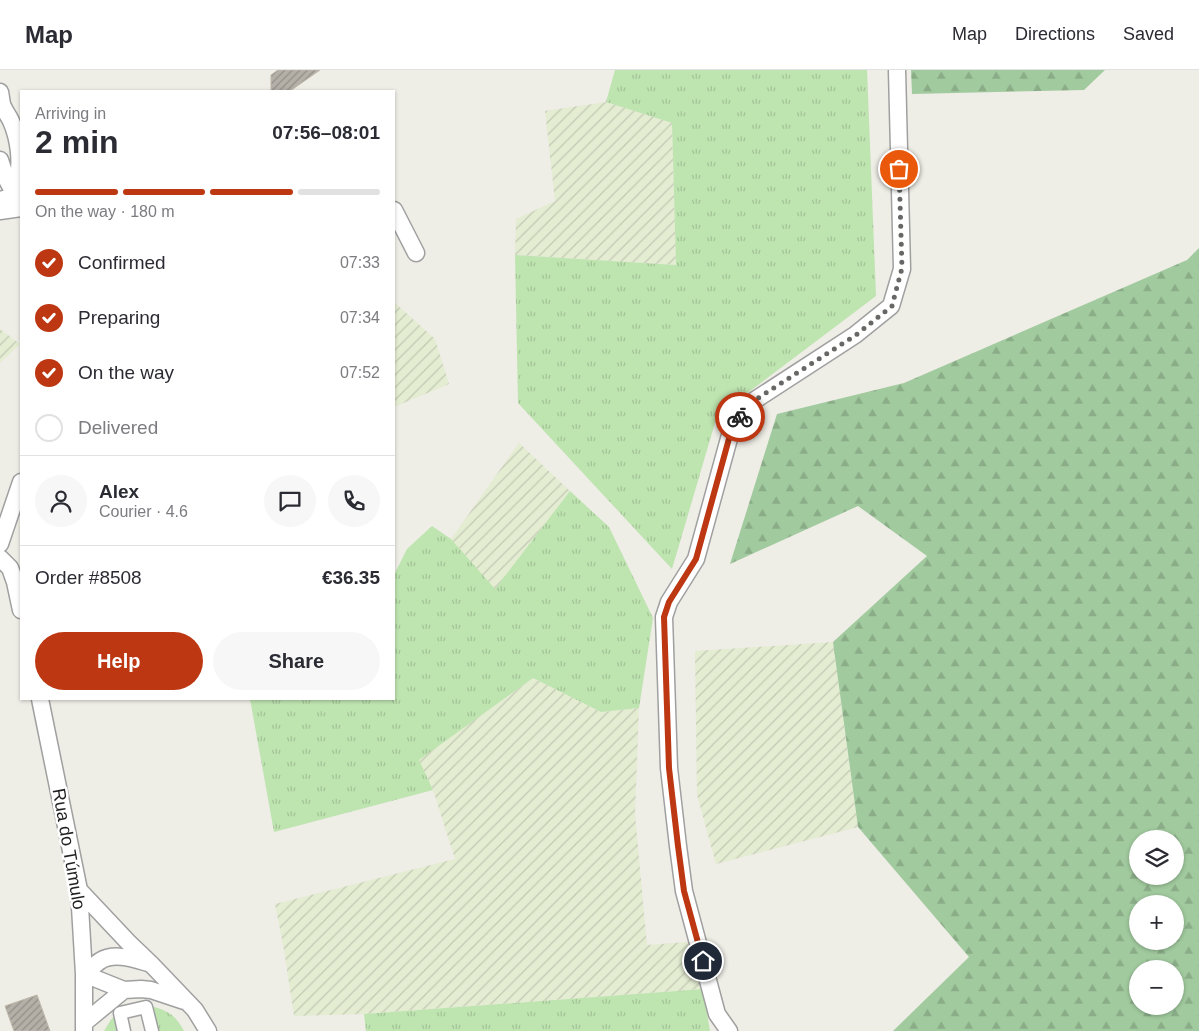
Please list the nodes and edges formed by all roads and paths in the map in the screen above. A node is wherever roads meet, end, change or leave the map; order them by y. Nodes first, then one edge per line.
1 (896, 70) edge
2 (1, 104) edge
3 (20, 148) edge
4 (0, 160) edge
5 (12, 185) edge
6 (20, 208) edge
7 (0, 211) edge
8 (395, 212) edge
9 (416, 254) dead end
10 (20, 485) edge
11 (0, 544) edge
12 (0, 558) edge
13 (20, 604) edge
14 (40, 700) edge
15 (80, 890) junction
16 (151, 964) junction
17 (84, 974) junction
18 (124, 990) junction
19 (186, 1002) junction
20 (84, 1027) edge
21 (124, 1031) edge
22 (152, 1031) edge
23 (208, 1031) edge
24 (729, 1031) edge

1 - 24 street
2 - 3 street
3 - 5 street
4 - 5 street
6 - 7 street
8 - 9 street
10 - 11 street
12 - 13 street
14 - 15 street, Rua do Túmulo
15 - 16 street
15 - 17 street, Rua do Túmulo
16 - 17 street
16 - 19 street
17 - 18 street
17 - 20 street, Rua do Túmulo
18 - 19 street
18 - 20 street
19 - 23 street
21 - 22 street

